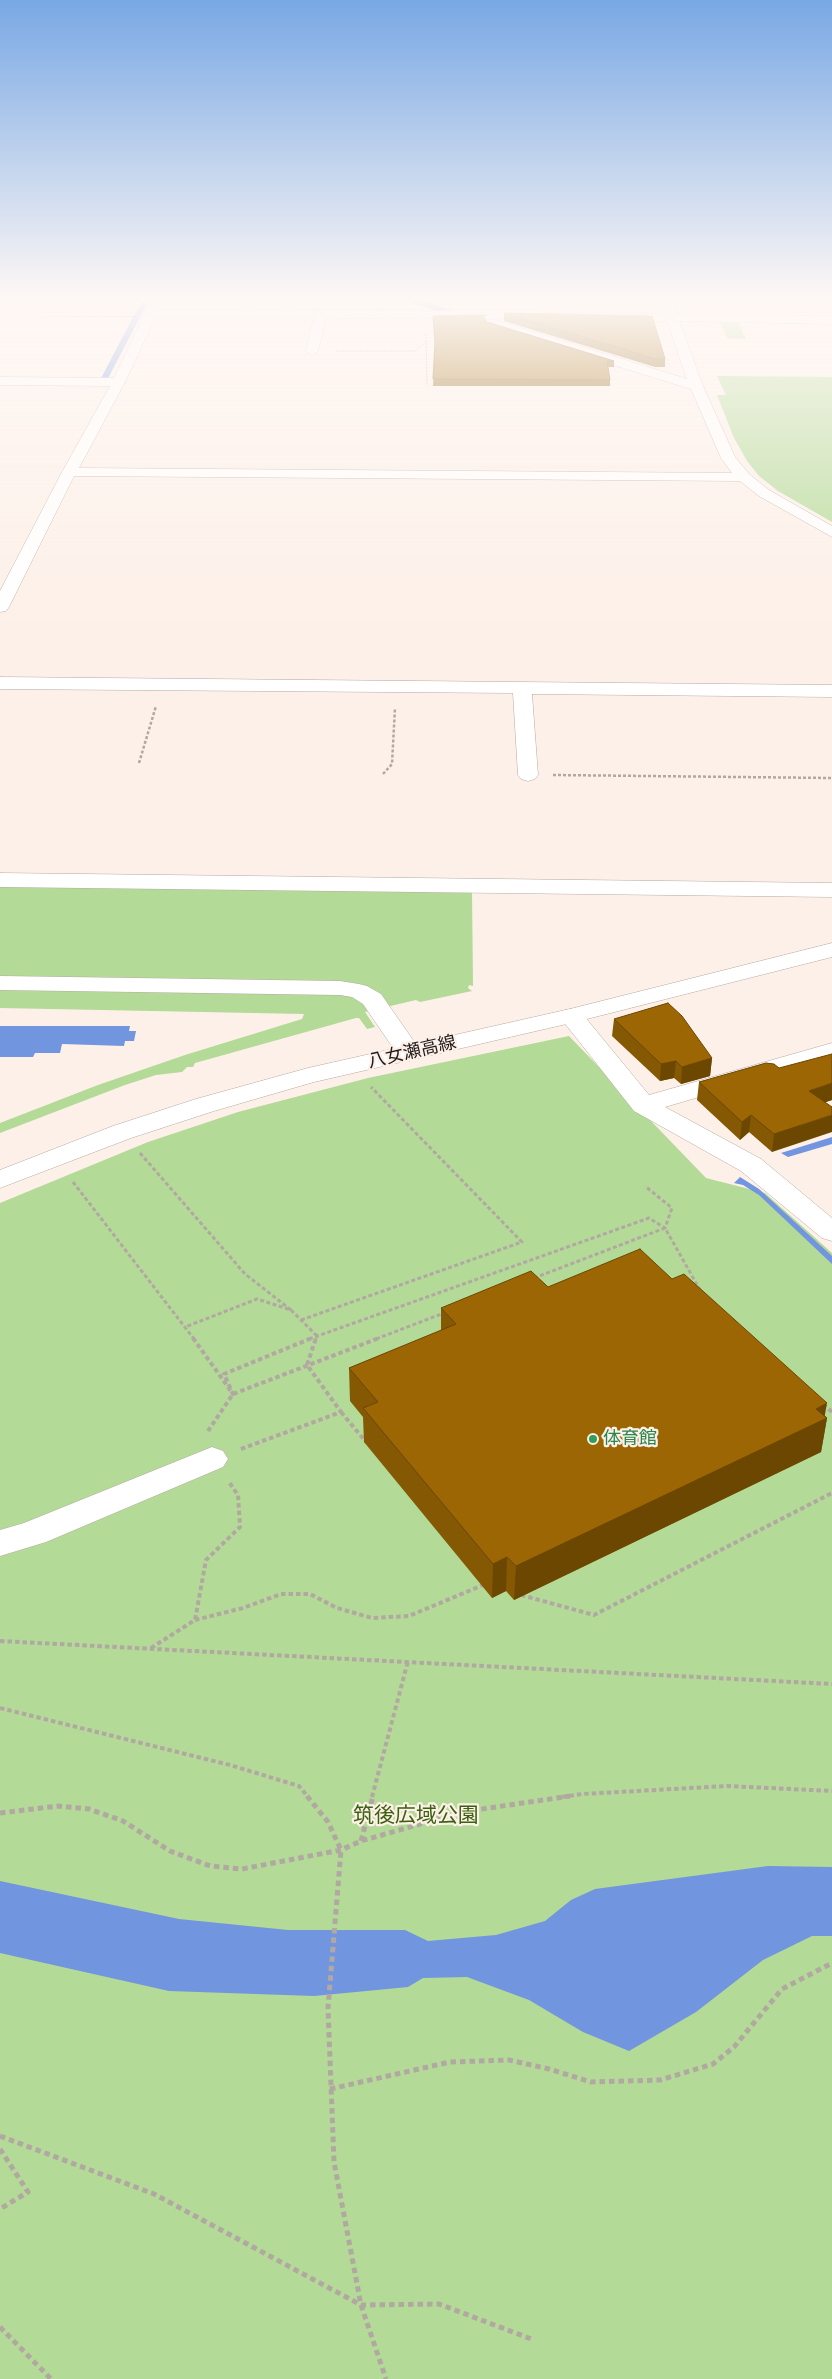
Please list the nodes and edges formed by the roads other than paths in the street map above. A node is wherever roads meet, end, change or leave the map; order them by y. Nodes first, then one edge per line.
1 (103, 411) edge
2 (707, 411) edge
3 (69, 472) junction
4 (744, 477) junction
5 (832, 532) edge
6 (0, 569) edge
7 (18, 569) junction
8 (0, 606) edge
9 (0, 683) edge
10 (522, 688) junction
11 (832, 692) edge
12 (528, 775) road end
13 (0, 880) edge
14 (832, 890) edge
15 (832, 950) edge
16 (0, 983) edge
17 (571, 1016) junction
18 (832, 1050) edge
19 (409, 1053) junction
20 (642, 1105) junction
21 (0, 1180) edge
22 (832, 1232) edge
23 (212, 1459) road end
24 (0, 1543) edge

1 - 3 street
2 - 4 street
3 - 4 street
3 - 7 street
4 - 5 street
6 - 7 street
7 - 8 street
9 - 10 street
10 - 11 street
10 - 12 street
13 - 14 street
15 - 17 street, 八女瀬高線
16 - 19 street
17 - 19 street, 八女瀬高線
17 - 20 street
18 - 20 street
19 - 21 street, 八女瀬高線
20 - 22 street
23 - 24 street

